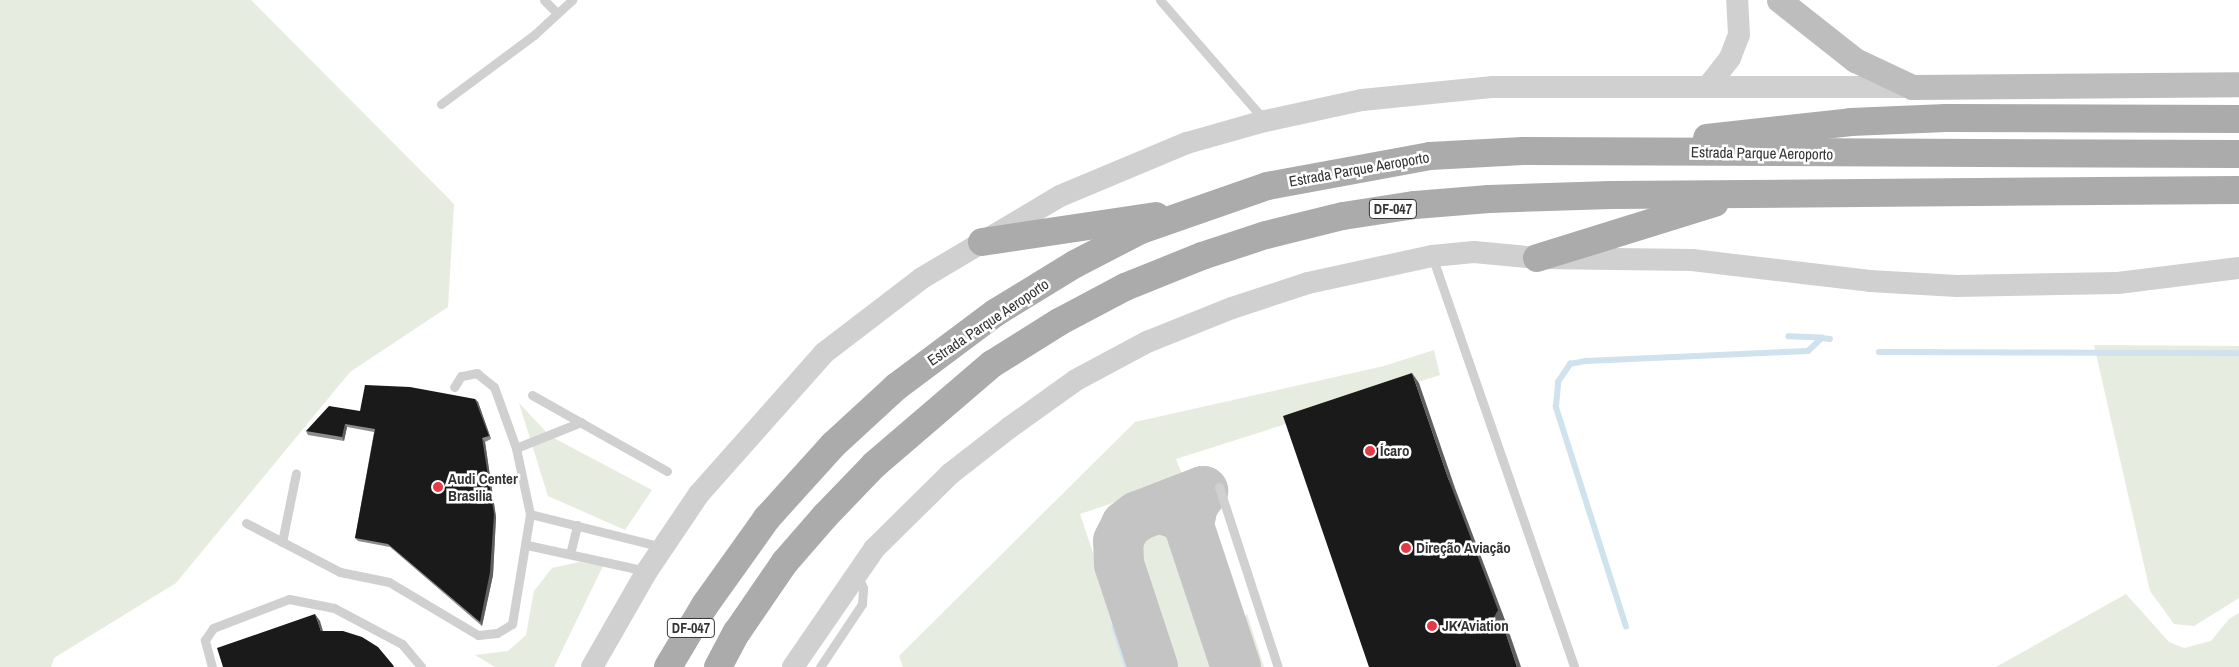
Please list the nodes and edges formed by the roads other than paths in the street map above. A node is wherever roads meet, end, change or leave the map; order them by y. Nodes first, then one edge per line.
1 (544, 0) edge
2 (572, 0) edge
3 (1160, 0) edge
4 (1737, 0) edge
5 (1779, 0) edge
6 (557, 13) junction
7 (2239, 84) edge
8 (1709, 85) junction
9 (1912, 87) junction
10 (441, 104) dead end
11 (2239, 119) edge
12 (1265, 121) junction
13 (1606, 151) junction
14 (2239, 154) edge
15 (2239, 190) edge
16 (1744, 194) junction
17 (1185, 214) junction
18 (982, 242) junction
19 (1432, 256) junction
20 (1537, 258) junction
21 (2239, 268) edge
22 (454, 387) dead end
23 (532, 394) dead end
24 (580, 422) junction
25 (516, 448) junction
26 (667, 471) dead end
27 (296, 472) dead end
28 (1219, 487) dead end
29 (530, 514) junction
30 (246, 523) dead end
31 (577, 525) junction
32 (282, 542) junction
33 (527, 544) junction
34 (662, 547) junction
35 (570, 554) junction
36 (647, 571) junction
37 (857, 574) junction
38 (212, 667) edge
39 (422, 667) edge
40 (592, 667) edge
41 (668, 667) edge
42 (718, 667) edge
43 (792, 667) edge
44 (820, 667) edge
45 (1278, 667) edge
46 (1574, 667) edge

1 - 6 lane
2 - 6 lane
3 - 12 lane
4 - 8 street
5 - 9 main road
6 - 10 lane
7 - 9 main road
8 - 9 street
8 - 12 street
11 - 13 main road
12 - 18 street
13 - 14 main road, Estrada Parque Aeroporto / DF-047
13 - 17 main road, Estrada Parque Aeroporto / DF-047
15 - 16 main road, DF-047
16 - 20 main road
16 - 42 main road, DF-047
17 - 18 main road
17 - 41 main road, Estrada Parque Aeroporto / DF-047
18 - 34 street
19 - 20 street
19 - 37 street
19 - 46 lane
20 - 21 street
22 - 25 lane
23 - 24 lane
24 - 25 lane
24 - 26 lane
25 - 29 lane
27 - 32 lane
28 - 45 lane
29 - 31 lane
29 - 33 lane
30 - 32 lane
31 - 34 lane
31 - 35 lane
32 - 33 lane
33 - 35 lane
34 - 36 street
35 - 36 lane
36 - 40 street
37 - 43 street
37 - 44 lane
38 - 39 lane

